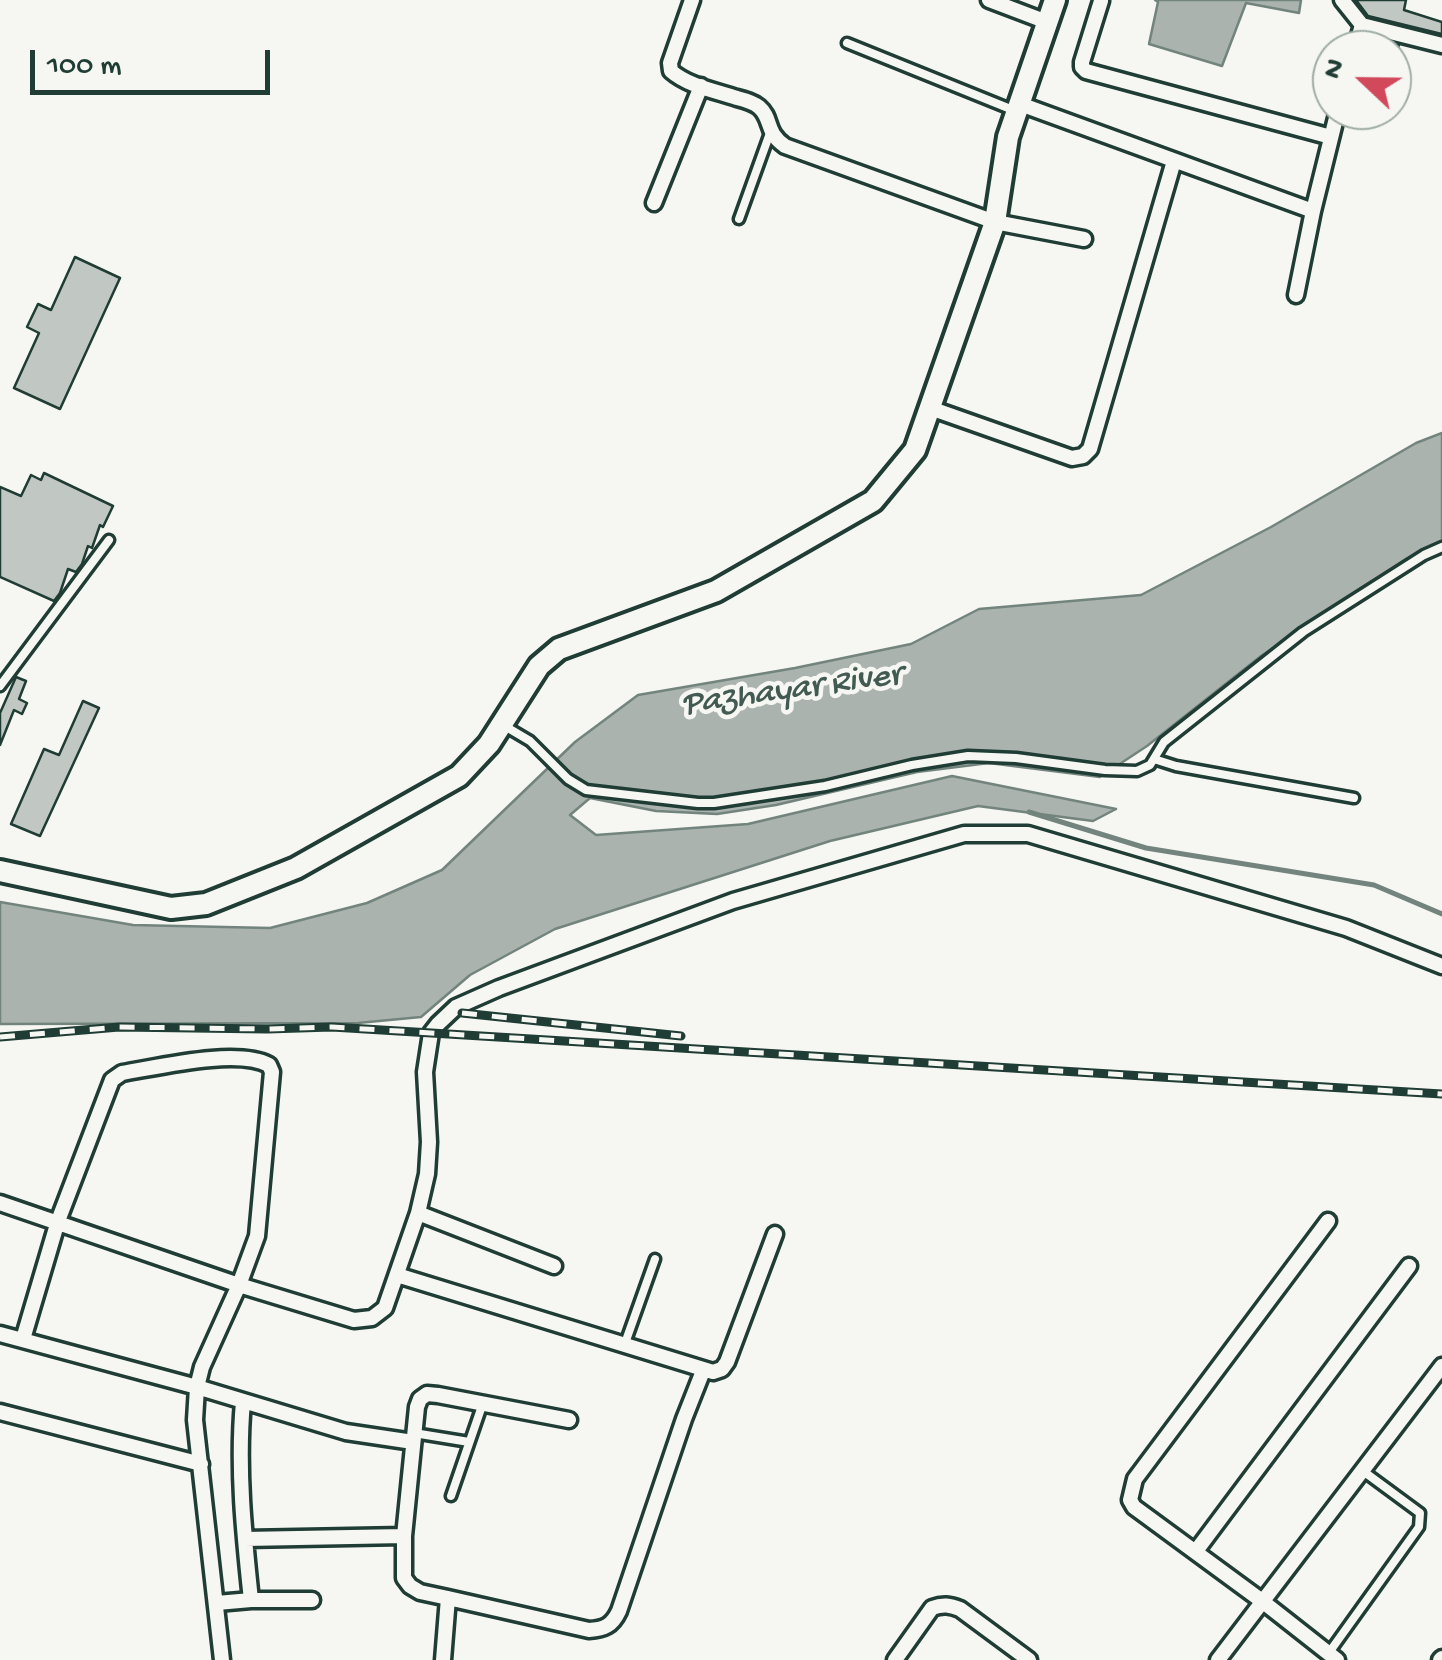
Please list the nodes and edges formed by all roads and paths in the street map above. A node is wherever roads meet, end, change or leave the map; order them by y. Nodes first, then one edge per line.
1 (692, 0) edge
2 (989, 0) edge
3 (1055, 0) edge
4 (1342, 0) edge
5 (1101, 1) edge
6 (1047, 22) junction
7 (1362, 25) junction
8 (1361, 30) edge
9 (847, 43) dead end
10 (1442, 45) edge
11 (701, 86) junction
12 (1018, 108) junction
13 (1333, 130) edge
14 (770, 133) junction
15 (1331, 137) junction
16 (1174, 161) junction
17 (654, 203) dead end
18 (1313, 210) junction
19 (739, 219) dead end
20 (995, 222) junction
21 (1084, 239) dead end
22 (1296, 295) dead end
23 (930, 408) junction
24 (109, 540) dead end
25 (1442, 547) edge
26 (0, 686) edge
27 (502, 724) junction
28 (1154, 759) junction
29 (1354, 798) dead end
30 (0, 871) edge
31 (1442, 966) edge
32 (0, 1203) edge
33 (418, 1213) junction
34 (1328, 1221) dead end
35 (58, 1222) junction
36 (775, 1234) dead end
37 (654, 1259) dead end
38 (554, 1266) dead end
39 (1408, 1266) dead end
40 (397, 1275) junction
41 (238, 1285) junction
42 (0, 1334) edge
43 (22, 1339) junction
44 (624, 1346) junction
45 (1442, 1366) edge
46 (704, 1370) junction
47 (196, 1387) junction
48 (243, 1402) junction
49 (482, 1403) junction
50 (0, 1412) edge
51 (569, 1420) dead end
52 (414, 1438) junction
53 (470, 1442) junction
54 (201, 1464) junction
55 (1363, 1471) junction
56 (451, 1496) dead end
57 (404, 1536) junction
58 (245, 1540) junction
59 (1196, 1551) junction
60 (448, 1598) junction
61 (251, 1600) junction
62 (312, 1600) dead end
63 (1262, 1601) junction
64 (217, 1602) junction
65 (1333, 1657) edge
66 (222, 1660) edge
67 (443, 1660) edge
68 (895, 1660) edge
69 (1029, 1660) edge
70 (1218, 1660) edge

1 - 11 street
2 - 6 street
3 - 6 street
4 - 7 street
5 - 15 street
6 - 12 street
7 - 8 street
7 - 10 street
9 - 12 lane
11 - 14 street
11 - 17 street
12 - 16 street
12 - 20 street
13 - 15 street
14 - 19 lane
14 - 20 street
15 - 18 street
16 - 18 street
16 - 23 street
18 - 22 street
20 - 21 street
20 - 23 street
23 - 27 street
24 - 26 lane
25 - 28 lane
27 - 28 lane
27 - 30 street
28 - 29 lane
31 - 33 street
32 - 35 street
33 - 38 street
33 - 40 street
34 - 59 street
35 - 41 street
35 - 41 street
35 - 43 street
36 - 46 street
37 - 44 lane
39 - 59 street
40 - 41 street
40 - 44 street
41 - 47 street
42 - 43 street
43 - 47 street
44 - 46 street
45 - 55 street
46 - 60 street
47 - 48 street
47 - 54 street
48 - 52 street
48 - 58 street
49 - 51 street
49 - 52 street
49 - 53 lane
50 - 54 street
52 - 53 lane
52 - 57 street
53 - 56 lane
54 - 64 street
55 - 63 street
55 - 65 lane
57 - 58 street
57 - 60 street
58 - 61 street
59 - 63 street
60 - 67 street
61 - 62 street
61 - 64 street
63 - 65 street
63 - 70 street
64 - 66 street
68 - 69 street

